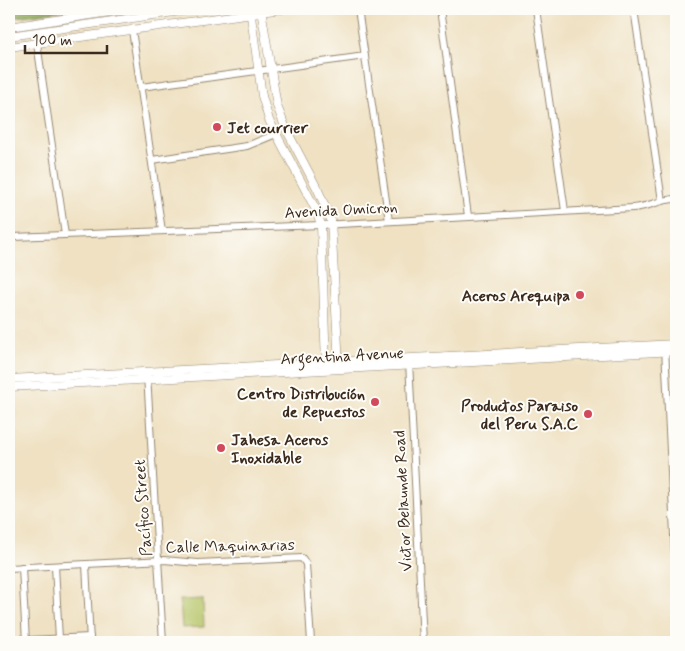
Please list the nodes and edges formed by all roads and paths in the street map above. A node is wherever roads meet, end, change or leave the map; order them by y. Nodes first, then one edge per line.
1 (130, 9) edge
2 (195, 9) edge
3 (282, 9) edge
4 (358, 9) edge
5 (440, 9) edge
6 (536, 9) edge
7 (634, 9) edge
8 (261, 10) edge
9 (158, 11) edge
10 (250, 11) edge
11 (9, 28) edge
12 (132, 30) junction
13 (9, 36) edge
14 (38, 43) junction
15 (9, 47) edge
16 (365, 56) junction
17 (270, 69) junction
18 (259, 71) junction
19 (141, 87) junction
20 (276, 134) junction
21 (152, 160) junction
22 (318, 190) junction
23 (308, 195) junction
24 (669, 200) edge
25 (565, 211) junction
26 (468, 216) junction
27 (389, 221) junction
28 (331, 224) junction
29 (321, 225) junction
30 (162, 231) junction
31 (65, 235) junction
32 (13, 237) dead end
33 (322, 243) junction
34 (333, 243) junction
35 (337, 334) junction
36 (325, 335) junction
37 (676, 344) edge
38 (665, 348) junction
39 (676, 351) edge
40 (409, 362) junction
41 (339, 365) junction
42 (326, 366) junction
43 (147, 375) junction
44 (9, 379) edge
45 (9, 387) edge
46 (159, 560) junction
47 (86, 564) junction
48 (55, 566) junction
49 (9, 568) edge
50 (22, 568) junction
51 (676, 576) edge
52 (59, 639) junction
53 (90, 640) edge
54 (9, 641) edge
55 (26, 641) edge
56 (163, 642) edge
57 (311, 642) edge
58 (423, 642) edge

1 - 11 main road
2 - 9 main road
3 - 8 main road
4 - 16 street
5 - 26 street
6 - 25 street
7 - 24 street
8 - 10 main road
8 - 17 main road
9 - 13 main road
10 - 12 main road
10 - 18 main road
12 - 14 main road
12 - 19 street
14 - 15 main road
14 - 31 street
16 - 17 street
16 - 27 street
17 - 18 street
17 - 22 main road
18 - 19 street
18 - 20 main road
19 - 21 street
20 - 21 street
20 - 23 main road
21 - 30 street
22 - 23 main road
22 - 28 main road
23 - 29 main road
24 - 25 street, Avenida Omicron
25 - 26 street, Avenida Omicron
26 - 27 street, Avenida Omicron
27 - 28 street, Avenida Omicron
28 - 29 street, Avenida Omicron
28 - 34 main road
29 - 30 street, Avenida Omicron
29 - 33 main road
30 - 31 street, Avenida Omicron
31 - 32 street, Avenida Omicron
33 - 34 main road
33 - 36 main road
34 - 35 main road
35 - 36 main road
35 - 41 main road
36 - 42 main road
37 - 38 main road, Argentina Avenue
38 - 39 main road, Argentina Avenue
38 - 40 main road, Argentina Avenue
38 - 51 street
40 - 41 main road, Argentina Avenue
40 - 58 street, Victor Belaunde Road
41 - 42 main road, Argentina Avenue
42 - 43 main road, Argentina Avenue
43 - 44 main road, Argentina Avenue
43 - 45 main road, Argentina Avenue
43 - 46 street, Pacífico Street
46 - 47 street, Calle Maquinarias
46 - 56 street, Pacífico Street
46 - 57 street, Calle Maquinarias
47 - 48 street, Calle Maquinarias
47 - 53 street
48 - 50 street, Calle Maquinarias
48 - 52 street
49 - 50 street, Calle Maquinarias
50 - 55 street
52 - 53 street
52 - 55 street
54 - 55 street

